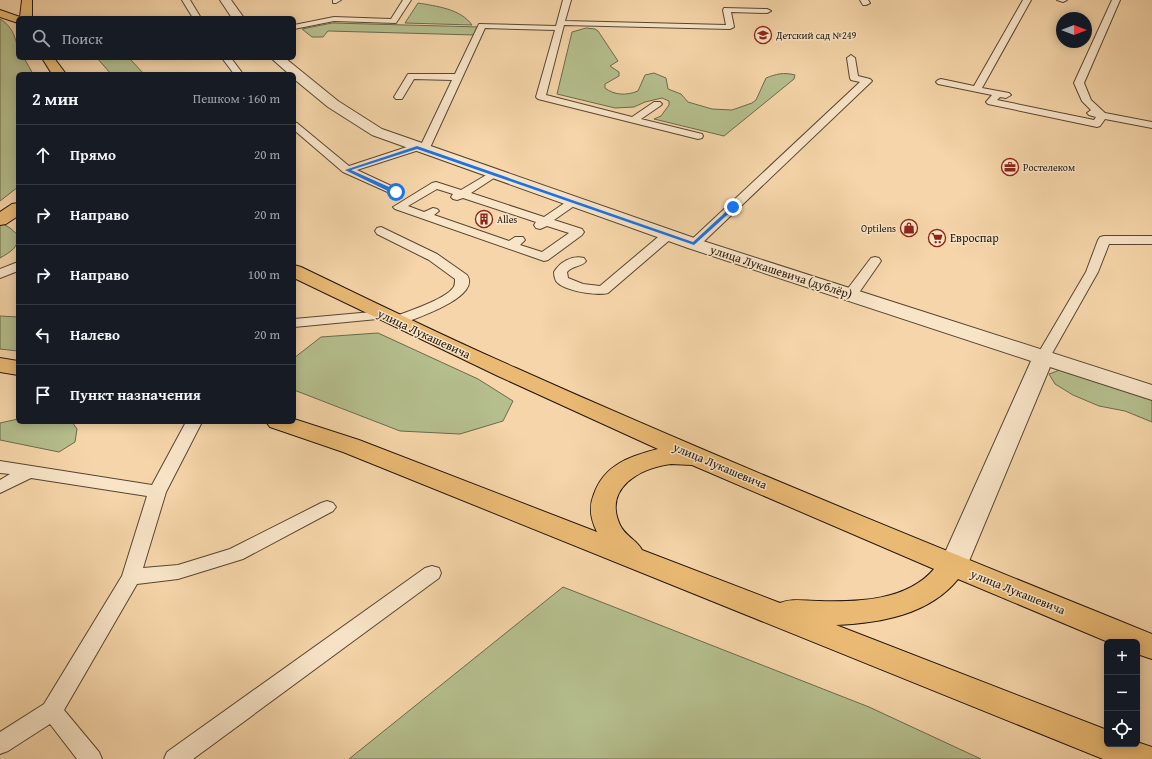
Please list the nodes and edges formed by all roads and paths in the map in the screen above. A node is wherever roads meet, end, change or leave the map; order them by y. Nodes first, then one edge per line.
1 (27, 0) edge
2 (186, 0) edge
3 (225, 0) edge
4 (407, 0) edge
5 (567, 0) edge
6 (1027, 0) edge
7 (1116, 0) edge
8 (767, 10) dead end
9 (0, 12) edge
10 (26, 16) edge
11 (196, 16) edge
12 (237, 16) edge
13 (16, 19) edge
14 (560, 25) junction
15 (296, 27) edge
16 (851, 58) dead end
17 (49, 60) edge
18 (228, 60) edge
19 (279, 60) edge
20 (58, 72) edge
21 (237, 72) edge
22 (293, 72) edge
23 (296, 75) edge
24 (458, 77) junction
25 (941, 82) dead end
26 (977, 89) junction
27 (946, 92) dead end
28 (998, 93) junction
29 (1013, 96) dead end
30 (399, 97) dead end
31 (991, 102) junction
32 (657, 104) dead end
33 (1080, 110) dead end
34 (1100, 119) junction
35 (633, 120) junction
36 (1152, 125) edge
37 (296, 127) edge
38 (1124, 129) dead end
39 (698, 136) dead end
40 (420, 149) junction
41 (347, 170) junction
42 (493, 174) junction
43 (396, 192) dead end
44 (457, 197) junction
45 (573, 202) junction
46 (16, 209) edge
47 (0, 220) edge
48 (541, 224) junction
49 (381, 231) dead end
50 (668, 235) junction
51 (1152, 240) edge
52 (694, 244) junction
53 (580, 261) dead end
54 (875, 261) dead end
55 (16, 267) edge
56 (296, 272) edge
57 (0, 274) edge
58 (851, 294) junction
59 (389, 318) junction
60 (296, 323) edge
61 (1043, 357) junction
62 (0, 365) edge
63 (16, 368) edge
64 (1152, 393) edge
65 (193, 424) edge
66 (284, 424) edge
67 (714, 463) junction
68 (0, 467) edge
69 (28, 472) junction
70 (0, 486) edge
71 (157, 492) junction
72 (327, 506) dead end
73 (644, 561) junction
74 (953, 566) junction
75 (432, 573) dead end
76 (131, 577) junction
77 (760, 607) junction
78 (1152, 647) edge
79 (52, 711) junction
80 (0, 744) edge
81 (91, 759) edge
82 (174, 759) edge
83 (1142, 759) edge

1 - 10 main road
2 - 11 lane
3 - 12 street
4 - 15 lane
5 - 14 lane
6 - 26 lane
7 - 34 lane
8 - 14 lane
9 - 13 main road
14 - 24 lane
14 - 35 lane
16 - 52 lane
17 - 20 main road
18 - 21 lane
19 - 22 street, улица Лукашевича (дублёр)
23 - 40 street, улица Лукашевича (дублёр)
24 - 30 lane
24 - 40 lane
25 - 26 lane
26 - 28 lane
27 - 31 lane
28 - 29 lane
28 - 31 lane
31 - 34 lane
32 - 35 lane
33 - 34 lane
34 - 36 lane
34 - 38 lane
35 - 39 lane
37 - 41 lane
40 - 41 lane
40 - 42 street, улица Лукашевича (дублёр)
41 - 43 lane
42 - 44 lane
42 - 45 street, улица Лукашевича (дублёр)
44 - 48 lane
44 - 48 lane
45 - 48 lane
45 - 50 street, улица Лукашевича (дублёр)
46 - 47 main road
49 - 59 lane
50 - 52 street, улица Лукашевича (дублёр)
50 - 53 lane
51 - 61 lane
52 - 58 street, улица Лукашевича (дублёр)
54 - 58 lane
55 - 57 lane
56 - 59 main road, улица Лукашевича
58 - 61 street, улица Лукашевича (дублёр)
59 - 60 lane
59 - 67 main road, улица Лукашевича
61 - 64 street, улица Лукашевича (дублёр)
61 - 74 street
62 - 63 main road
65 - 71 lane
66 - 73 main road
67 - 73 main road
67 - 74 main road, улица Лукашевича
68 - 69 lane
69 - 70 lane
69 - 71 lane
71 - 76 lane
72 - 76 lane
73 - 77 main road
74 - 77 main road
74 - 78 main road, улица Лукашевича
75 - 82 lane
76 - 79 lane
77 - 83 main road
79 - 80 lane
79 - 81 lane

